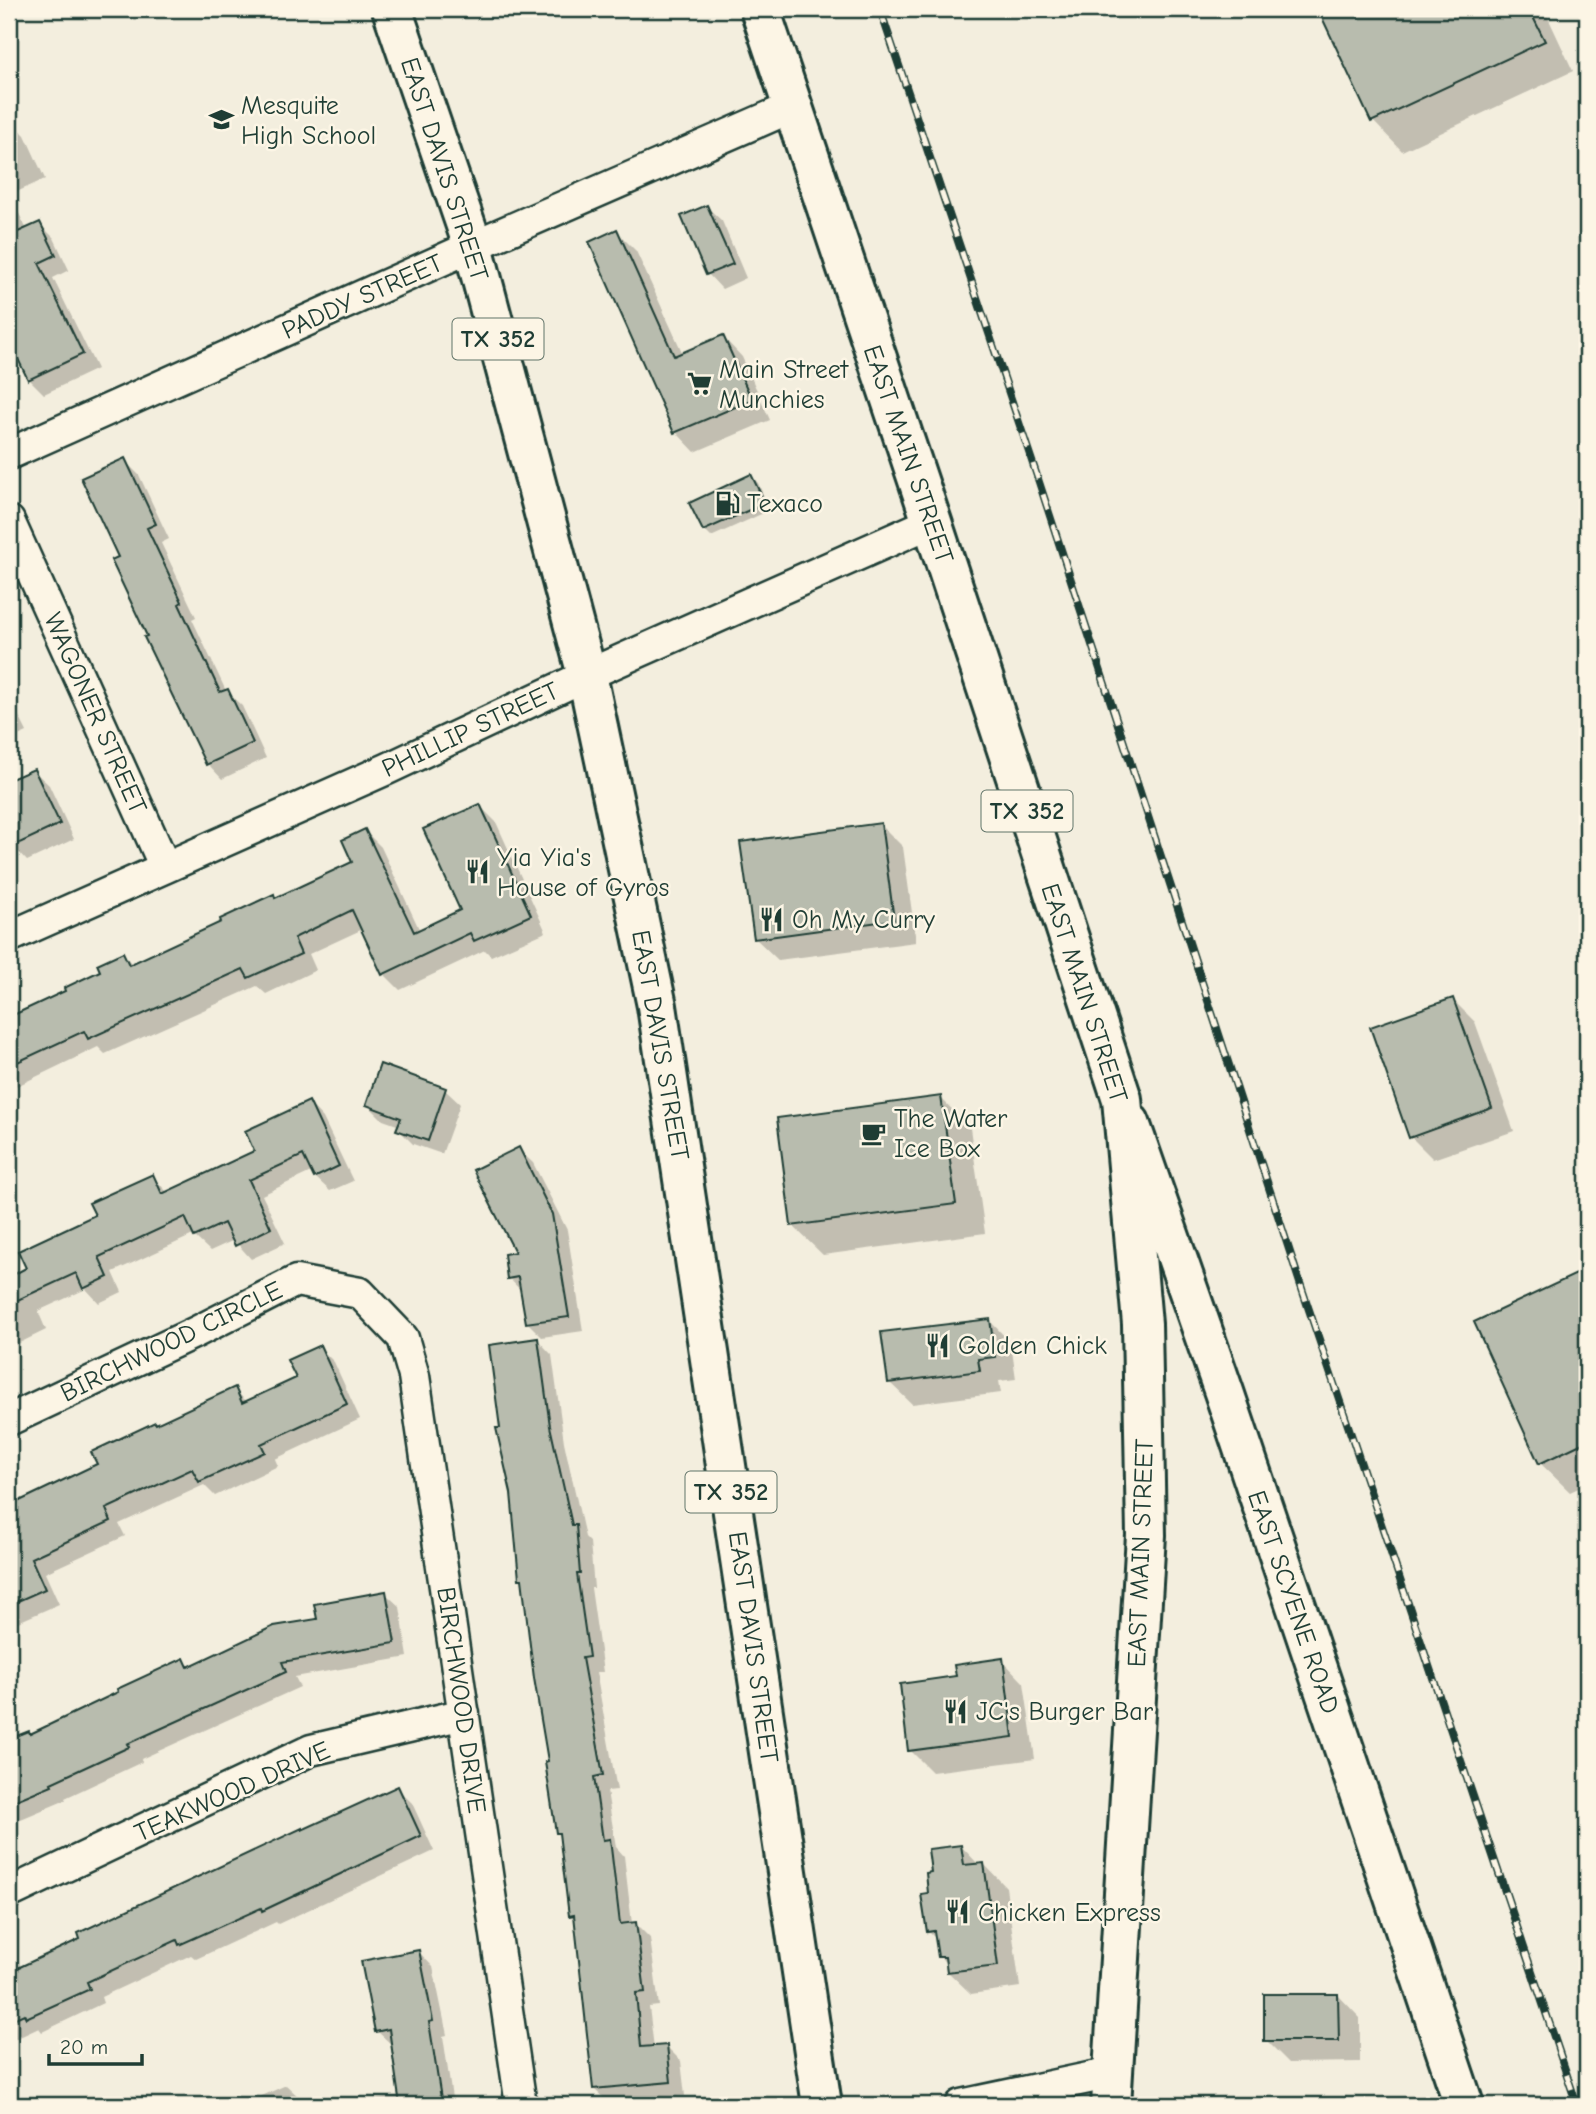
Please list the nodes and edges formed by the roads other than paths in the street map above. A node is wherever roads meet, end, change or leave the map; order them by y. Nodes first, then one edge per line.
1 (392, 9) edge
2 (760, 9) edge
3 (792, 107) junction
4 (473, 246) junction
5 (9, 454) edge
6 (9, 521) edge
7 (932, 522) junction
8 (587, 675) junction
9 (165, 867) junction
10 (9, 937) edge
11 (1122, 1099) junction
12 (373, 1307) joint
13 (9, 1420) edge
14 (464, 1714) junction
15 (9, 1893) edge
16 (1112, 2089) edge
17 (521, 2105) edge
18 (822, 2105) edge
19 (961, 2105) edge
20 (1464, 2105) edge

1 - 4 main road, EAST DAVIS STREET / TX 352
2 - 3 main road, EAST MAIN STREET / TX 352
3 - 4 street, PADDY STREET
3 - 7 main road, EAST MAIN STREET / TX 352
4 - 5 street, PADDY STREET
4 - 8 main road, EAST DAVIS STREET / TX 352
6 - 9 street, WAGONER STREET
7 - 8 street, PHILLIP STREET
7 - 11 main road, EAST MAIN STREET / TX 352
8 - 9 street, PHILLIP STREET
8 - 18 main road, EAST DAVIS STREET / TX 352
9 - 10 street, PHILLIP STREET
11 - 16 main road, EAST MAIN STREET / TX 352
11 - 20 main road, EAST SCYENE ROAD
12 - 13 street, BIRCHWOOD CIRCLE
12 - 14 street, BIRCHWOOD DRIVE
14 - 15 street, TEAKWOOD DRIVE
14 - 17 street, BIRCHWOOD DRIVE
16 - 19 street

